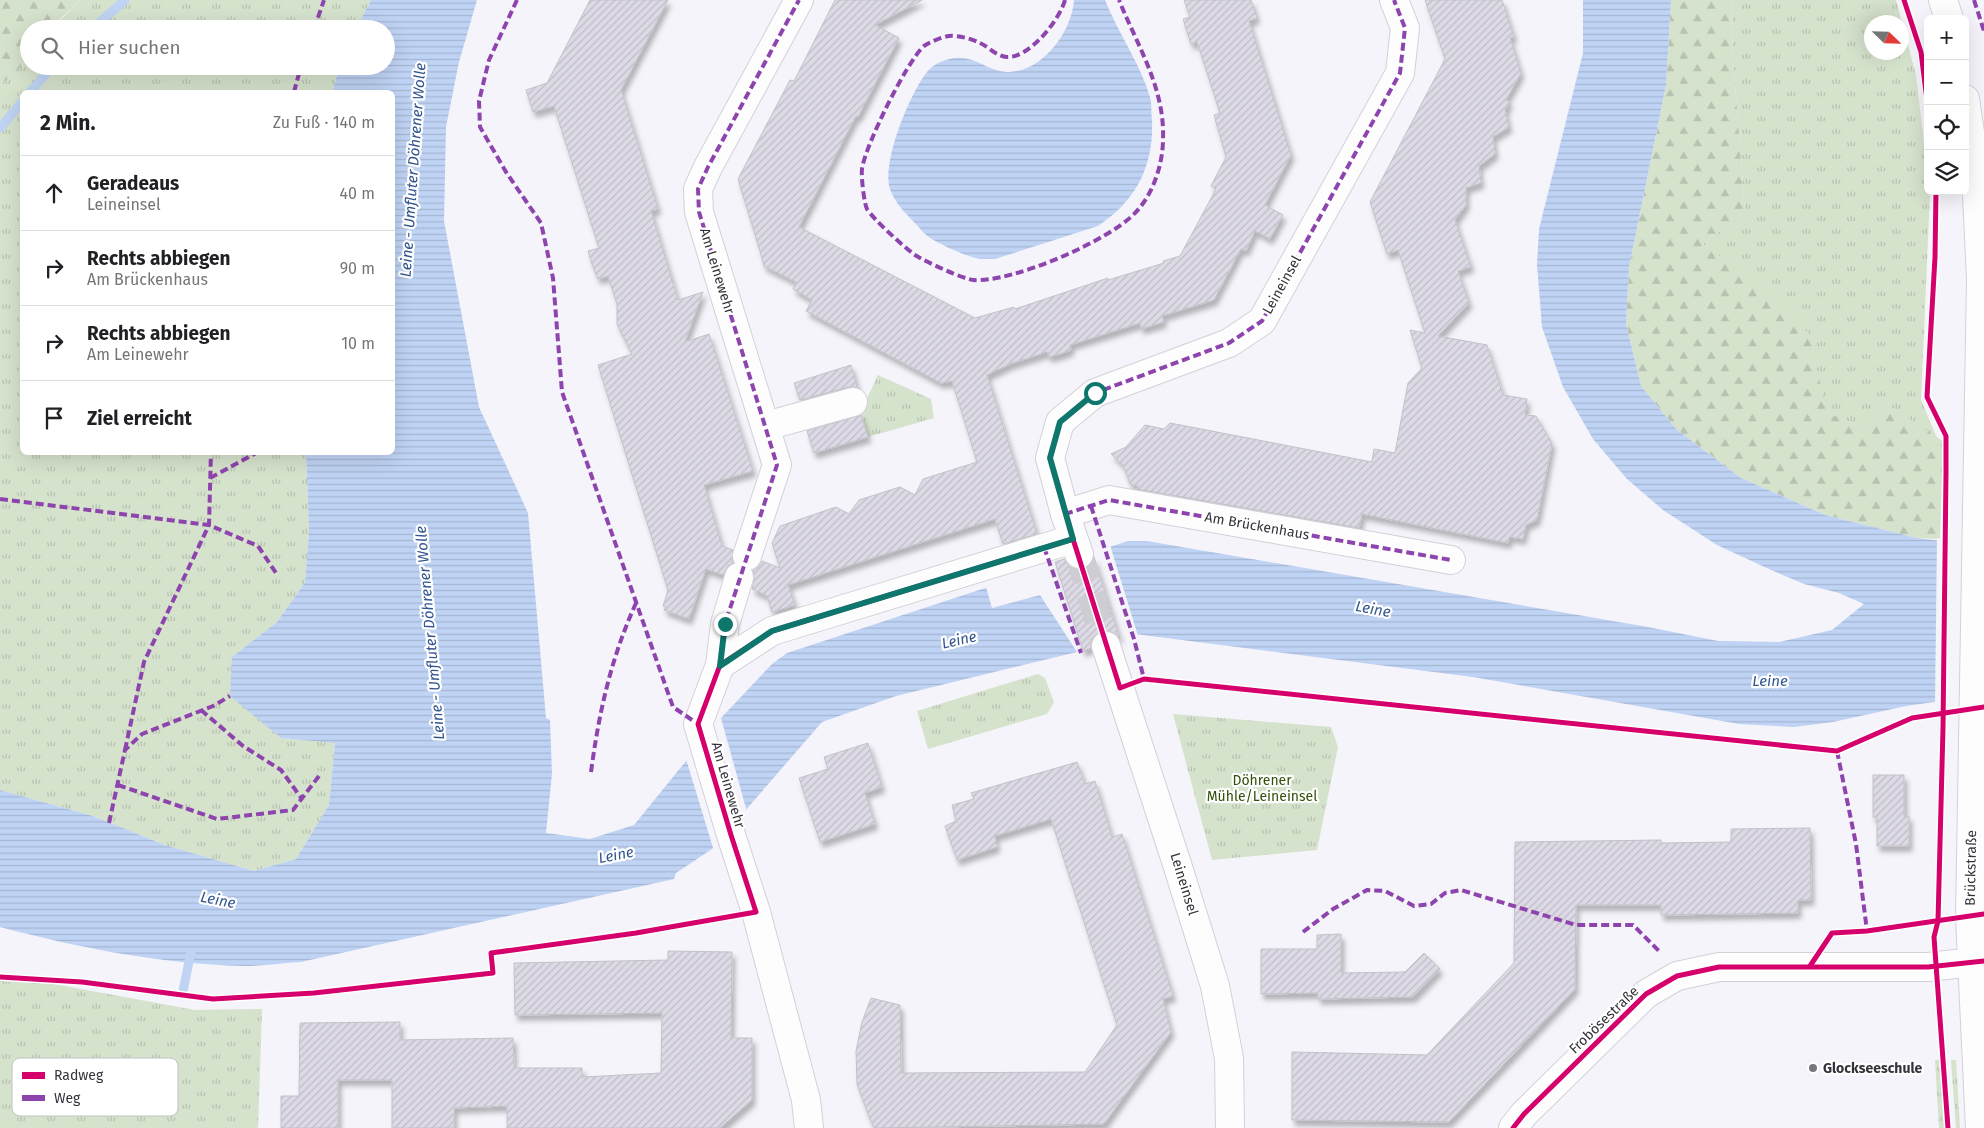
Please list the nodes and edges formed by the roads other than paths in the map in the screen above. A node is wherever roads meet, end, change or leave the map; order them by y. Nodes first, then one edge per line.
1 (799, 0) edge
2 (1394, 0) edge
3 (1943, 0) edge
4 (1948, 15) edge
5 (1966, 105) edge
6 (853, 402) dead end
7 (766, 426) junction
8 (1072, 536) junction
9 (1451, 560) dead end
10 (1106, 646) tunnel mouth
11 (720, 666) junction
12 (1978, 962) edge
13 (809, 1128) edge
14 (1230, 1128) edge
15 (1513, 1128) edge
16 (1980, 1128) edge

1 - 7 street, Am Leinewehr
2 - 8 street, Leineinsel
3 - 4 street
5 - 12 street, Brückstraße
6 - 7 street
7 - 11 street, Am Leinewehr
8 - 9 street, Am Brückenhaus
8 - 11 street, Am Brückenhaus
10 - 14 street, Leineinsel
11 - 13 street, Am Leinewehr
12 - 15 street, Frobösestraße
12 - 16 street, Brückstraße

